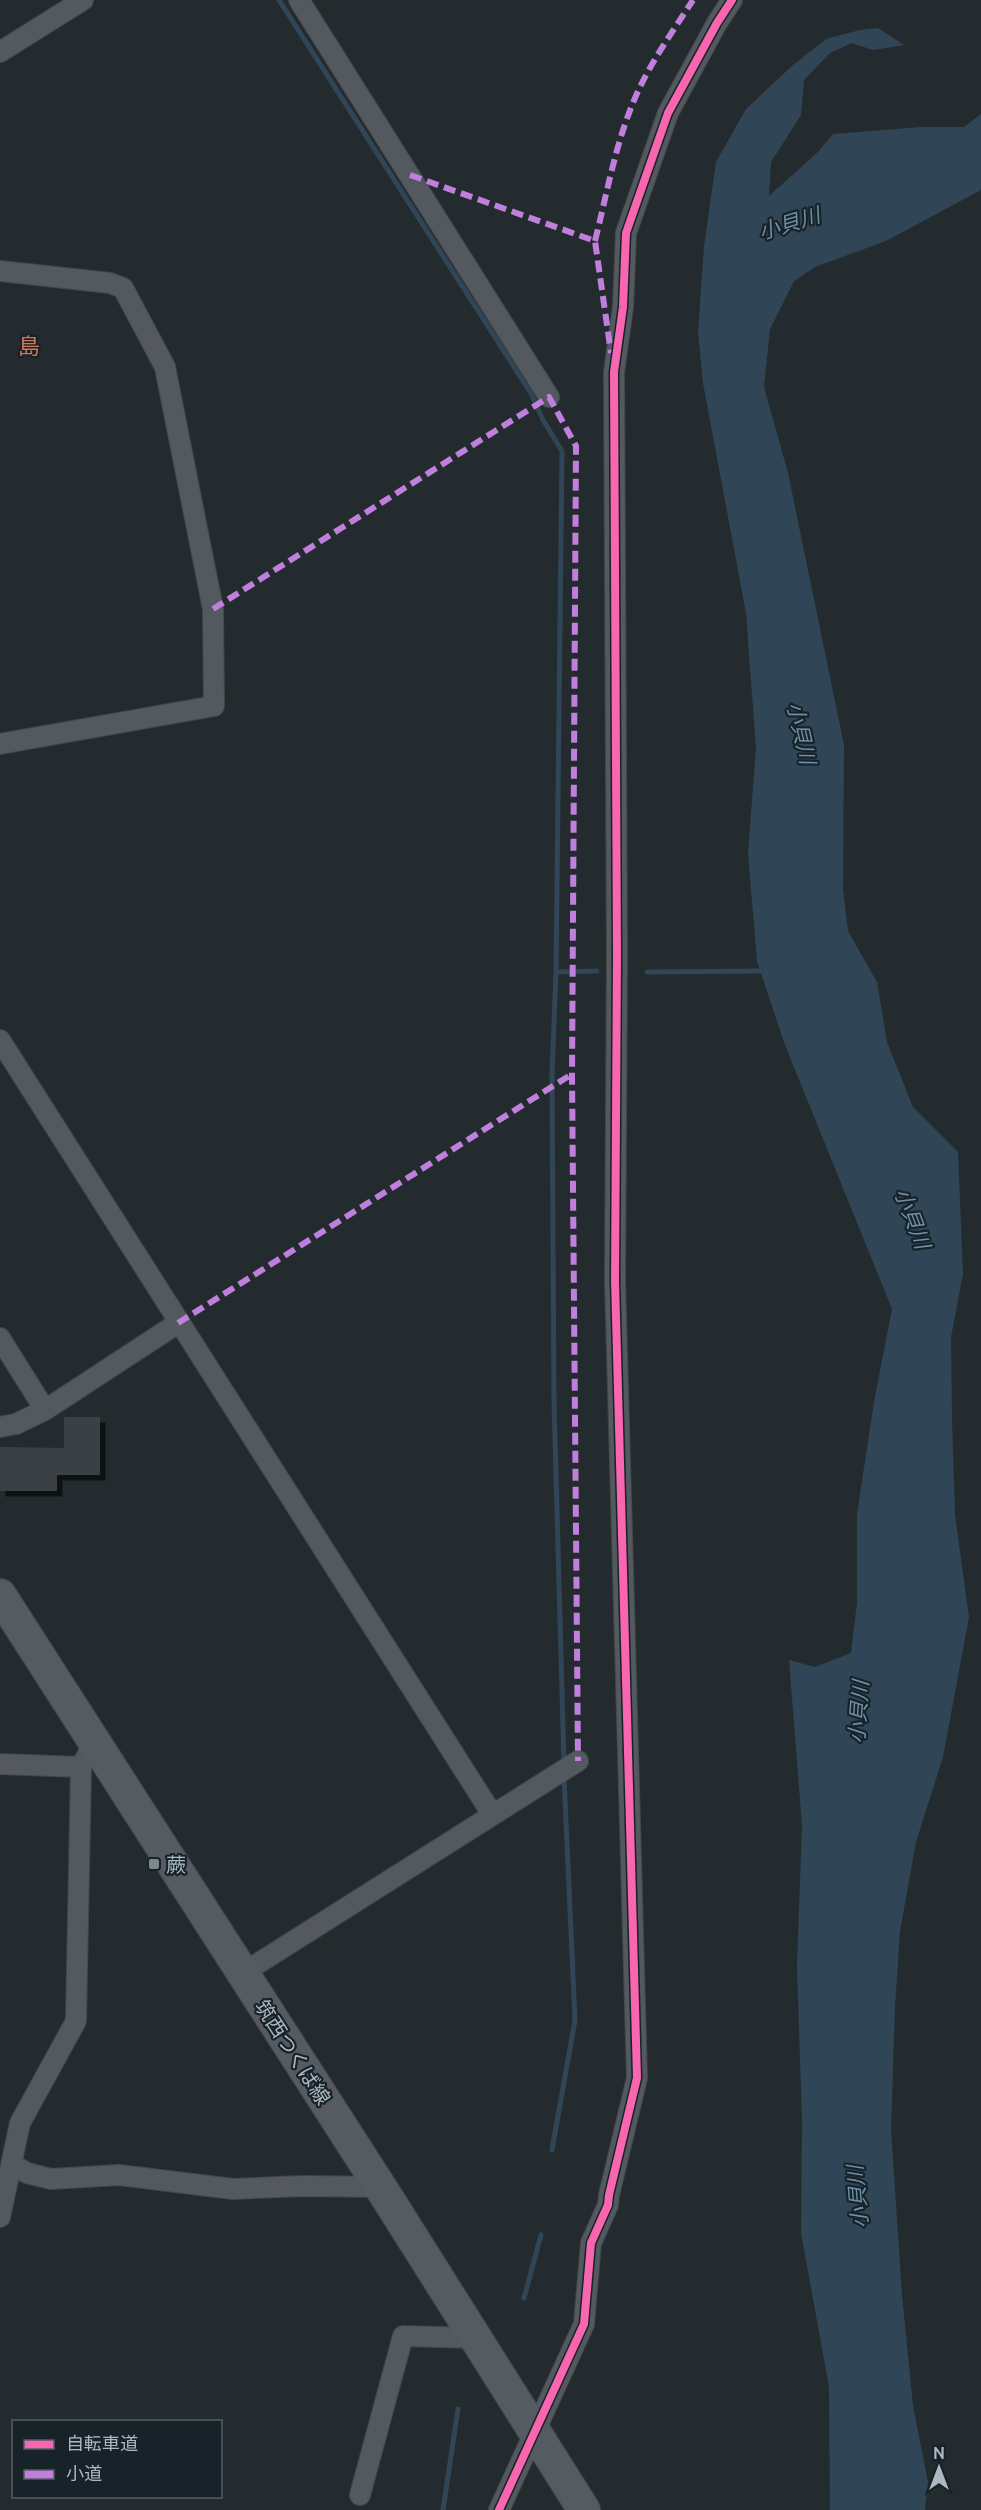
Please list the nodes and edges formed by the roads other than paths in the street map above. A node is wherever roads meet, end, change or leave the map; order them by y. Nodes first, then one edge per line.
1 (83, 0) edge
2 (299, 0) edge
3 (732, 0) edge
4 (0, 52) edge
5 (0, 272) edge
6 (549, 397) dead end
7 (0, 744) edge
8 (0, 1040) edge
9 (178, 1323) junction
10 (0, 1338) edge
11 (45, 1410) junction
12 (0, 1427) edge
13 (0, 1595) edge
14 (87, 1754) junction
15 (0, 1764) edge
16 (569, 1767) dead end
17 (492, 1814) junction
18 (243, 1973) junction
19 (12, 2164) junction
20 (381, 2187) junction
21 (0, 2217) edge
22 (476, 2338) junction
23 (534, 2429) junction
24 (514, 2476) junction
25 (360, 2495) dead end
26 (499, 2510) edge
27 (514, 2510) edge
28 (584, 2510) edge

1 - 4 street
2 - 6 street
3 - 23 street
5 - 7 street
8 - 9 street
9 - 11 street
9 - 17 street
10 - 11 street
11 - 12 street
13 - 14 main road, 筑西つくば線
14 - 15 street
14 - 18 main road, 筑西つくば線
14 - 19 street
16 - 17 street
17 - 18 street
18 - 20 main road, 筑西つくば線
19 - 20 street
19 - 21 street
20 - 22 main road, 筑西つくば線
22 - 23 main road, 筑西つくば線
22 - 25 street
23 - 24 street
23 - 28 main road, 筑西つくば線
24 - 26 street
24 - 27 street

